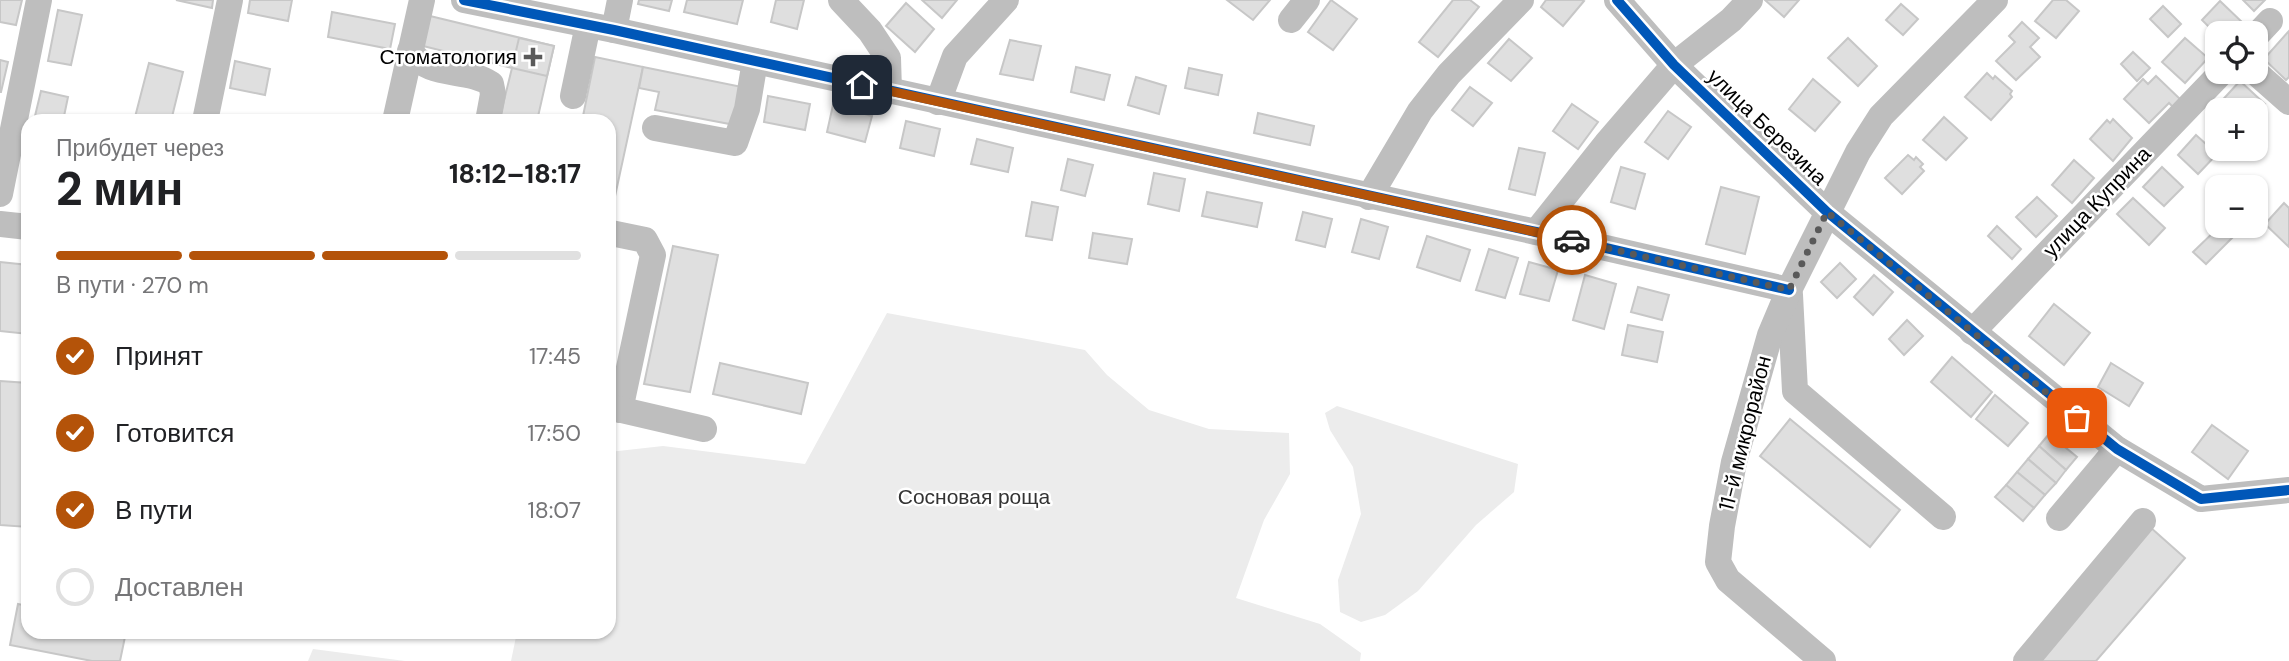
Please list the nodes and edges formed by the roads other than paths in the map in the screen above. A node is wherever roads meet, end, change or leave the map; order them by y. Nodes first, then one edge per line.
1 (39, 0) edge
2 (230, 0) edge
3 (422, 0) edge
4 (464, 0) edge
5 (620, 0) edge
6 (841, 0) edge
7 (1006, 0) edge
8 (1521, 0) edge
9 (1617, 0) edge
10 (1750, 0) edge
11 (1995, 0) edge
12 (588, 25) junction
13 (614, 30) junction
14 (410, 51) junction
15 (755, 61) junction
16 (1674, 65) junction
17 (2268, 83) edge
18 (2210, 84) edge
19 (889, 91) junction
20 (573, 96) dead end
21 (938, 102) junction
22 (2289, 102) edge
23 (206, 114) edge
24 (396, 114) edge
25 (489, 114) edge
26 (655, 128) dead end
27 (0, 194) edge
28 (1369, 197) junction
29 (1827, 212) junction
30 (0, 224) edge
31 (21, 226) edge
32 (1536, 232) junction
33 (616, 236) edge
34 (1789, 290) junction
35 (1972, 332) junction
36 (616, 405) edge
37 (616, 409) edge
38 (704, 429) dead end
39 (2117, 449) junction
40 (2289, 490) edge
41 (1942, 517) dead end
42 (2059, 518) dead end
43 (2143, 521) dead end
44 (1823, 661) edge
45 (2026, 661) edge

1 - 27 street
2 - 23 street
3 - 14 street
4 - 12 street
5 - 13 street
6 - 19 street
7 - 21 street
8 - 28 street
9 - 16 street, улица Березина
10 - 16 street
11 - 29 street, 11-й микрорайон
12 - 13 street
12 - 20 street
13 - 15 street
14 - 24 street
14 - 25 street
15 - 19 street
15 - 26 street
16 - 29 street, улица Березина
16 - 32 street
17 - 22 street
18 - 35 street, улица Куприна
19 - 21 street
21 - 28 street
28 - 32 street
29 - 34 street, 11-й микрорайон
29 - 35 street, улица Березина
30 - 31 street
32 - 34 street
33 - 36 street
34 - 41 street
34 - 44 street, 11-й микрорайон
35 - 39 street, улица Березина
37 - 38 street
39 - 40 street, улица Березина
39 - 42 street
43 - 45 street

